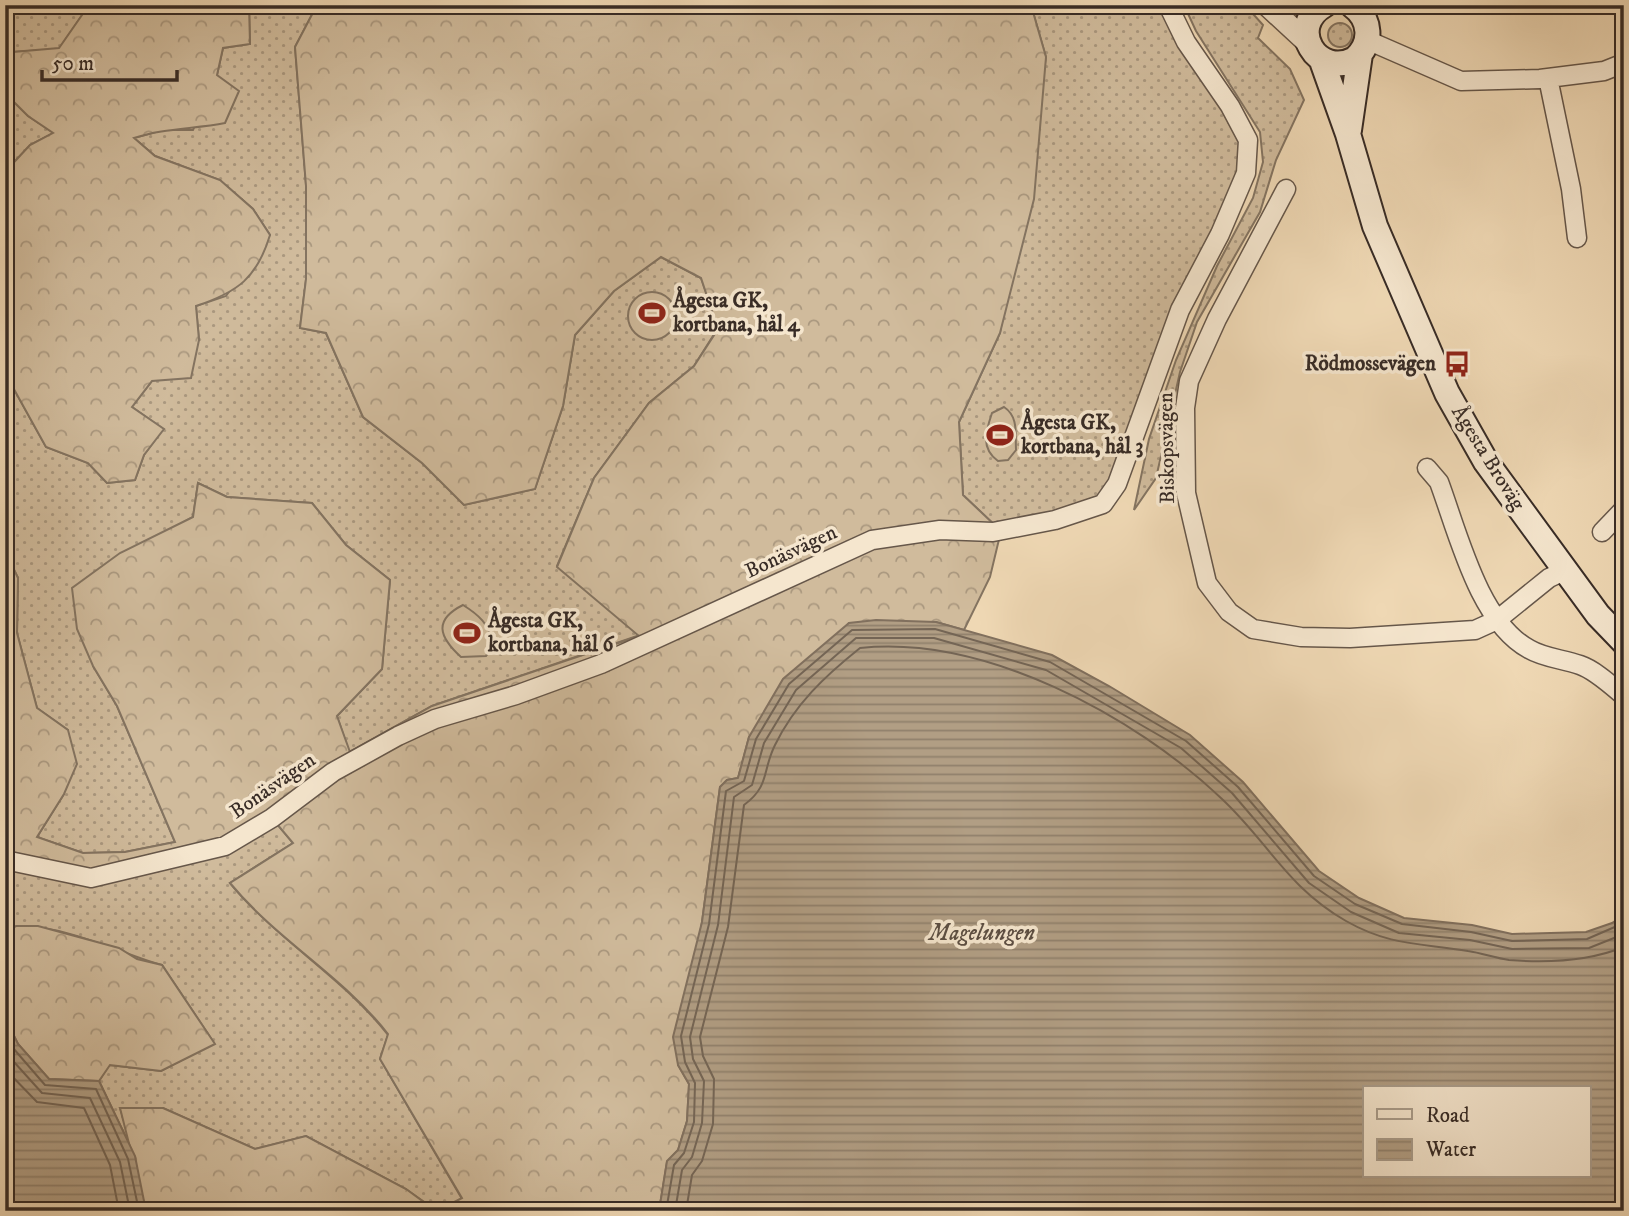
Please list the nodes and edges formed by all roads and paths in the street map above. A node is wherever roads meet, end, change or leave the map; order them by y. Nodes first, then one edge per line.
1 (1168, 5) edge
2 (1267, 5) edge
3 (1313, 7) edge
4 (1363, 25) edge
5 (1307, 41) junction
6 (1322, 61) junction
7 (1624, 63) edge
8 (1548, 78) junction
9 (1348, 134) junction
10 (1286, 189) dead end
11 (1577, 238) dead end
12 (1427, 468) dead end
13 (1624, 509) edge
14 (1602, 532) dead end
15 (1564, 571) junction
16 (1497, 620) junction
17 (1624, 642) edge
18 (1624, 696) edge
19 (5, 860) edge

1 - 19 street, Bonäsvägen
2 - 5 street
3 - 5 main road
4 - 6 main road
4 - 8 street
4 - 9 main road, Ågesta Broväg
5 - 6 main road, Ågesta Broväg
6 - 9 main road, Ågesta Broväg
7 - 8 street
8 - 11 street
9 - 15 main road, Ågesta Broväg
10 - 16 street, Biskopsvägen
12 - 16 street
13 - 14 street
15 - 16 street, Biskopsvägen
15 - 17 main road, Ågesta Broväg
16 - 18 street

